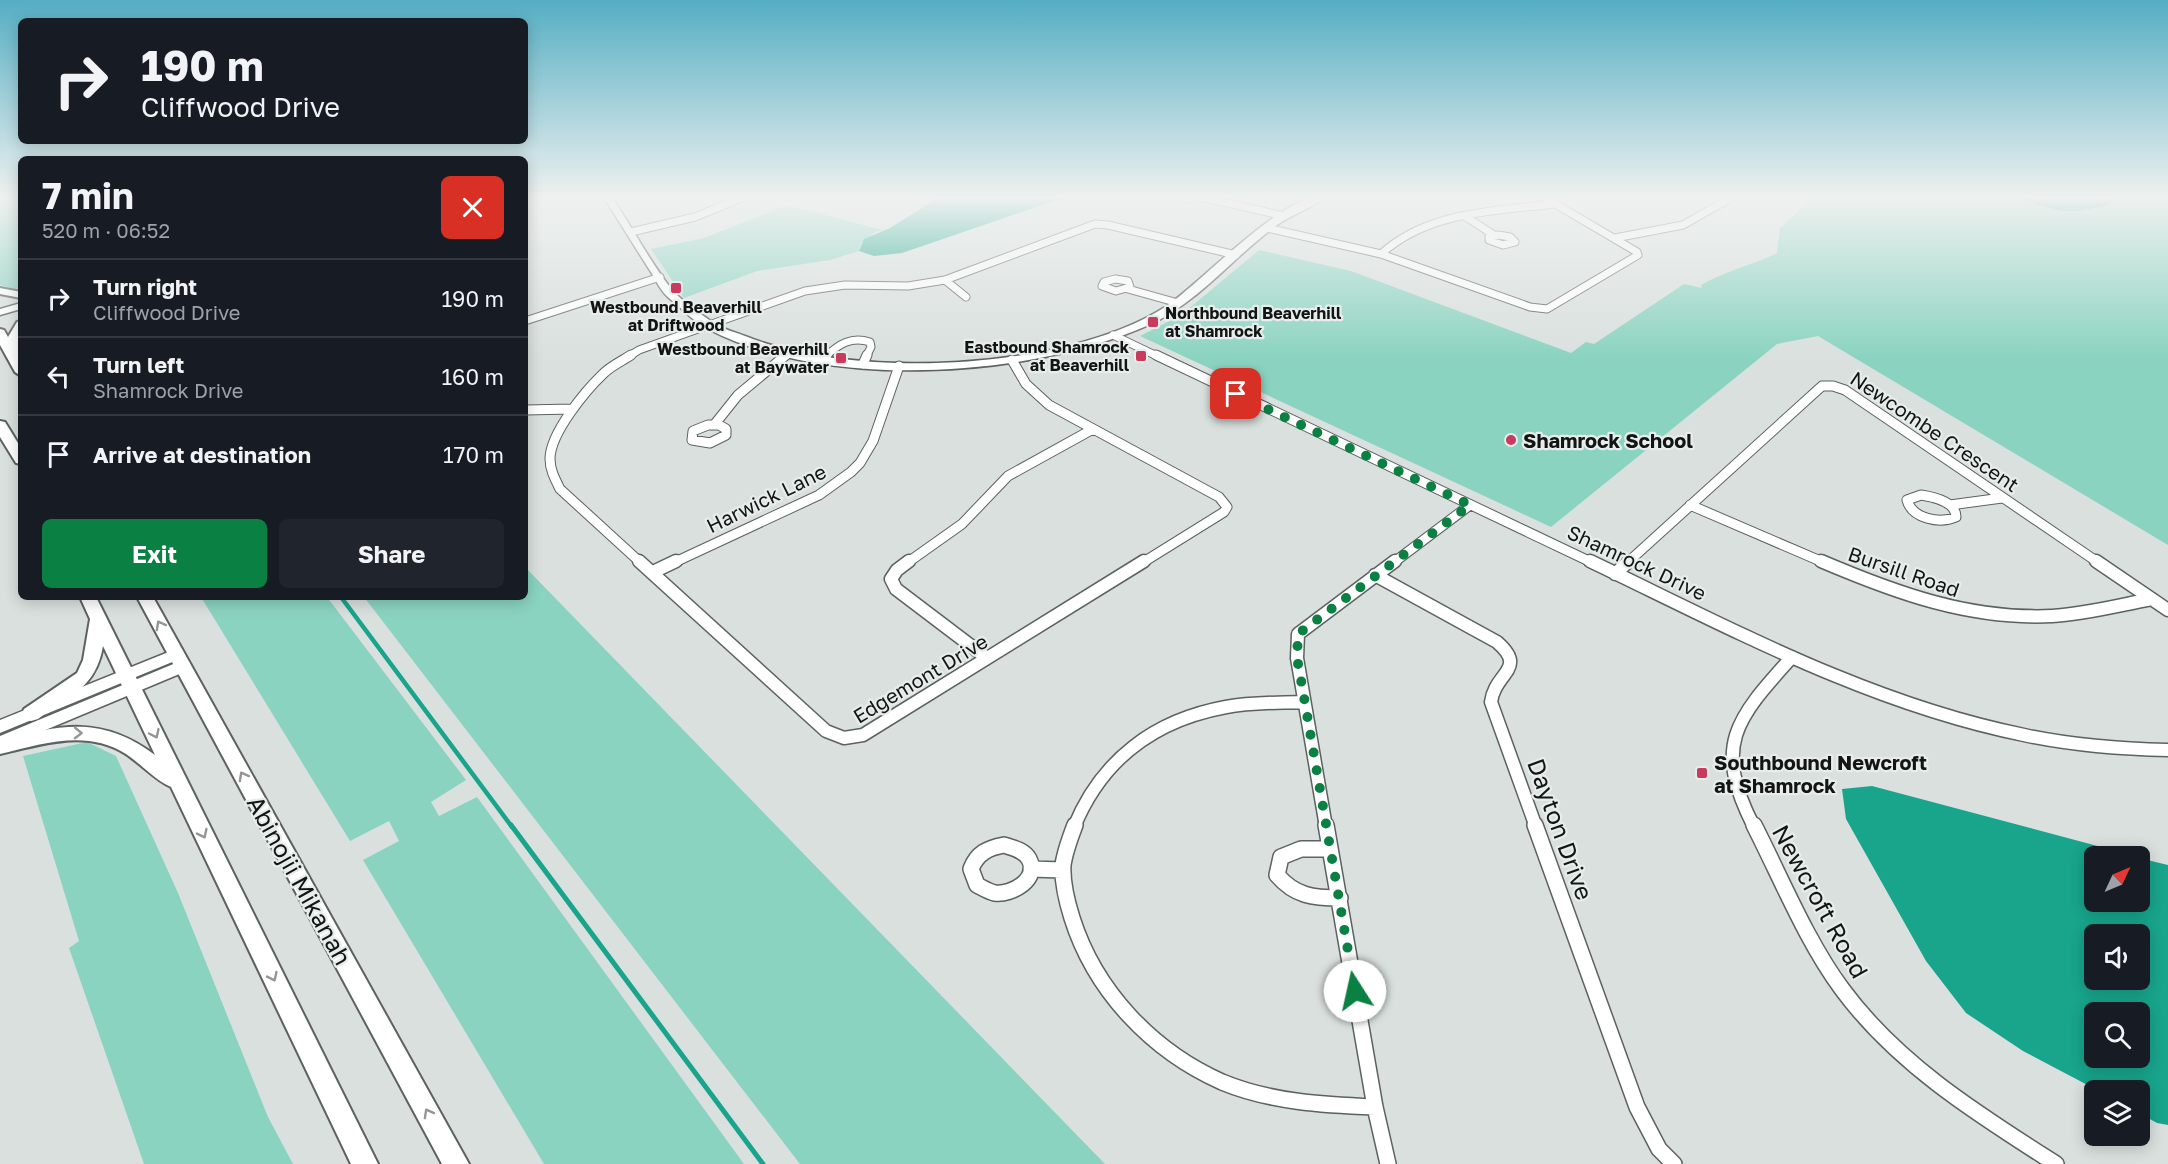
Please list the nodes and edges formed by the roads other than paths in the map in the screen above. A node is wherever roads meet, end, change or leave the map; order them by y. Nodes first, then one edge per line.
1 (643, 250) edge
2 (1026, 250) edge
3 (1216, 250) edge
4 (1242, 250) edge
5 (1365, 250) edge
6 (1385, 250) edge
7 (1635, 250) edge
8 (1381, 254) junction
9 (1236, 255) junction
10 (660, 277) junction
11 (945, 280) junction
12 (1128, 289) dead end
13 (0, 291) edge
14 (18, 294) edge
15 (966, 297) dead end
16 (1178, 303) junction
17 (18, 307) edge
18 (0, 312) edge
19 (18, 312) edge
20 (0, 318) edge
21 (528, 320) edge
22 (707, 325) junction
23 (18, 331) edge
24 (0, 333) edge
25 (1113, 335) junction
26 (788, 354) junction
27 (14, 359) junction
28 (822, 360) junction
29 (1012, 360) junction
30 (863, 364) junction
31 (18, 366) edge
32 (899, 366) junction
33 (573, 409) junction
34 (528, 410) edge
35 (714, 424) dead end
36 (0, 425) edge
37 (1093, 429) junction
38 (18, 455) edge
39 (2002, 498) junction
40 (1470, 505) junction
41 (1690, 505) junction
42 (1950, 505) dead end
43 (653, 572) junction
44 (1615, 574) junction
45 (1374, 575) junction
46 (2152, 599) junction
47 (90, 600) edge
48 (147, 600) edge
49 (2168, 610) edge
50 (99, 619) junction
51 (1792, 657) junction
52 (987, 658) junction
53 (179, 660) junction
54 (130, 680) junction
55 (1304, 702) junction
56 (31, 714) junction
57 (0, 727) edge
58 (0, 745) edge
59 (2168, 750) edge
60 (177, 782) junction
61 (1329, 849) junction
62 (1031, 869) junction
63 (1062, 870) junction
64 (1340, 898) junction
65 (1375, 1107) junction
66 (365, 1164) edge
67 (456, 1164) edge
68 (1388, 1164) edge
69 (1674, 1164) edge
70 (2056, 1164) edge

1 - 10 street
2 - 11 street, Edgemont Drive
3 - 9 street, Edgemont Drive
4 - 9 street
5 - 8 street
6 - 8 street
7 - 8 street
9 - 16 street
10 - 21 street
10 - 22 street
11 - 15 street
11 - 22 street, Edgemont Drive
12 - 16 street
13 - 14 main road
16 - 25 street
17 - 18 street
19 - 20 street
22 - 26 street
22 - 33 street, Edgemont Drive
23 - 27 main road
24 - 27 main road
25 - 29 street
25 - 40 street, Shamrock Drive
26 - 28 street
26 - 35 street
27 - 31 main road
28 - 30 street
28 - 30 street
29 - 32 street
29 - 37 street, Edgemont Drive
30 - 32 street
32 - 43 street, Harwick Lane
33 - 34 street
33 - 43 street, Edgemont Drive
36 - 38 main road
37 - 52 street
37 - 52 street, Edgemont Drive
39 - 41 street, Newcombe Crescent
39 - 42 street
39 - 46 street, Newcombe Crescent
40 - 44 street, Shamrock Drive
40 - 45 street
41 - 44 street, Newcombe Crescent
41 - 46 street, Bursill Road
43 - 52 street, Edgemont Drive
44 - 51 street, Shamrock Drive
45 - 55 street
45 - 69 street, Dayton Drive
46 - 49 street, Newcombe Crescent
47 - 50 main road
53 -> 48 main road, Abinojii Mikanah
50 - 54 main road
50 - 56 main road
51 - 59 street, Shamrock Drive
51 - 70 street, Newcroft Road
53 - 54 street
67 -> 53 main road, Abinojii Mikanah
54 - 56 street
54 - 58 street
54 -> 60 main road
55 - 61 street
55 - 63 street
56 - 57 street
58 -> 60 main road
60 -> 66 main road
61 - 64 street
61 - 64 street
62 - 62 street
62 - 63 street
63 - 65 street
64 - 65 street
65 - 68 street

